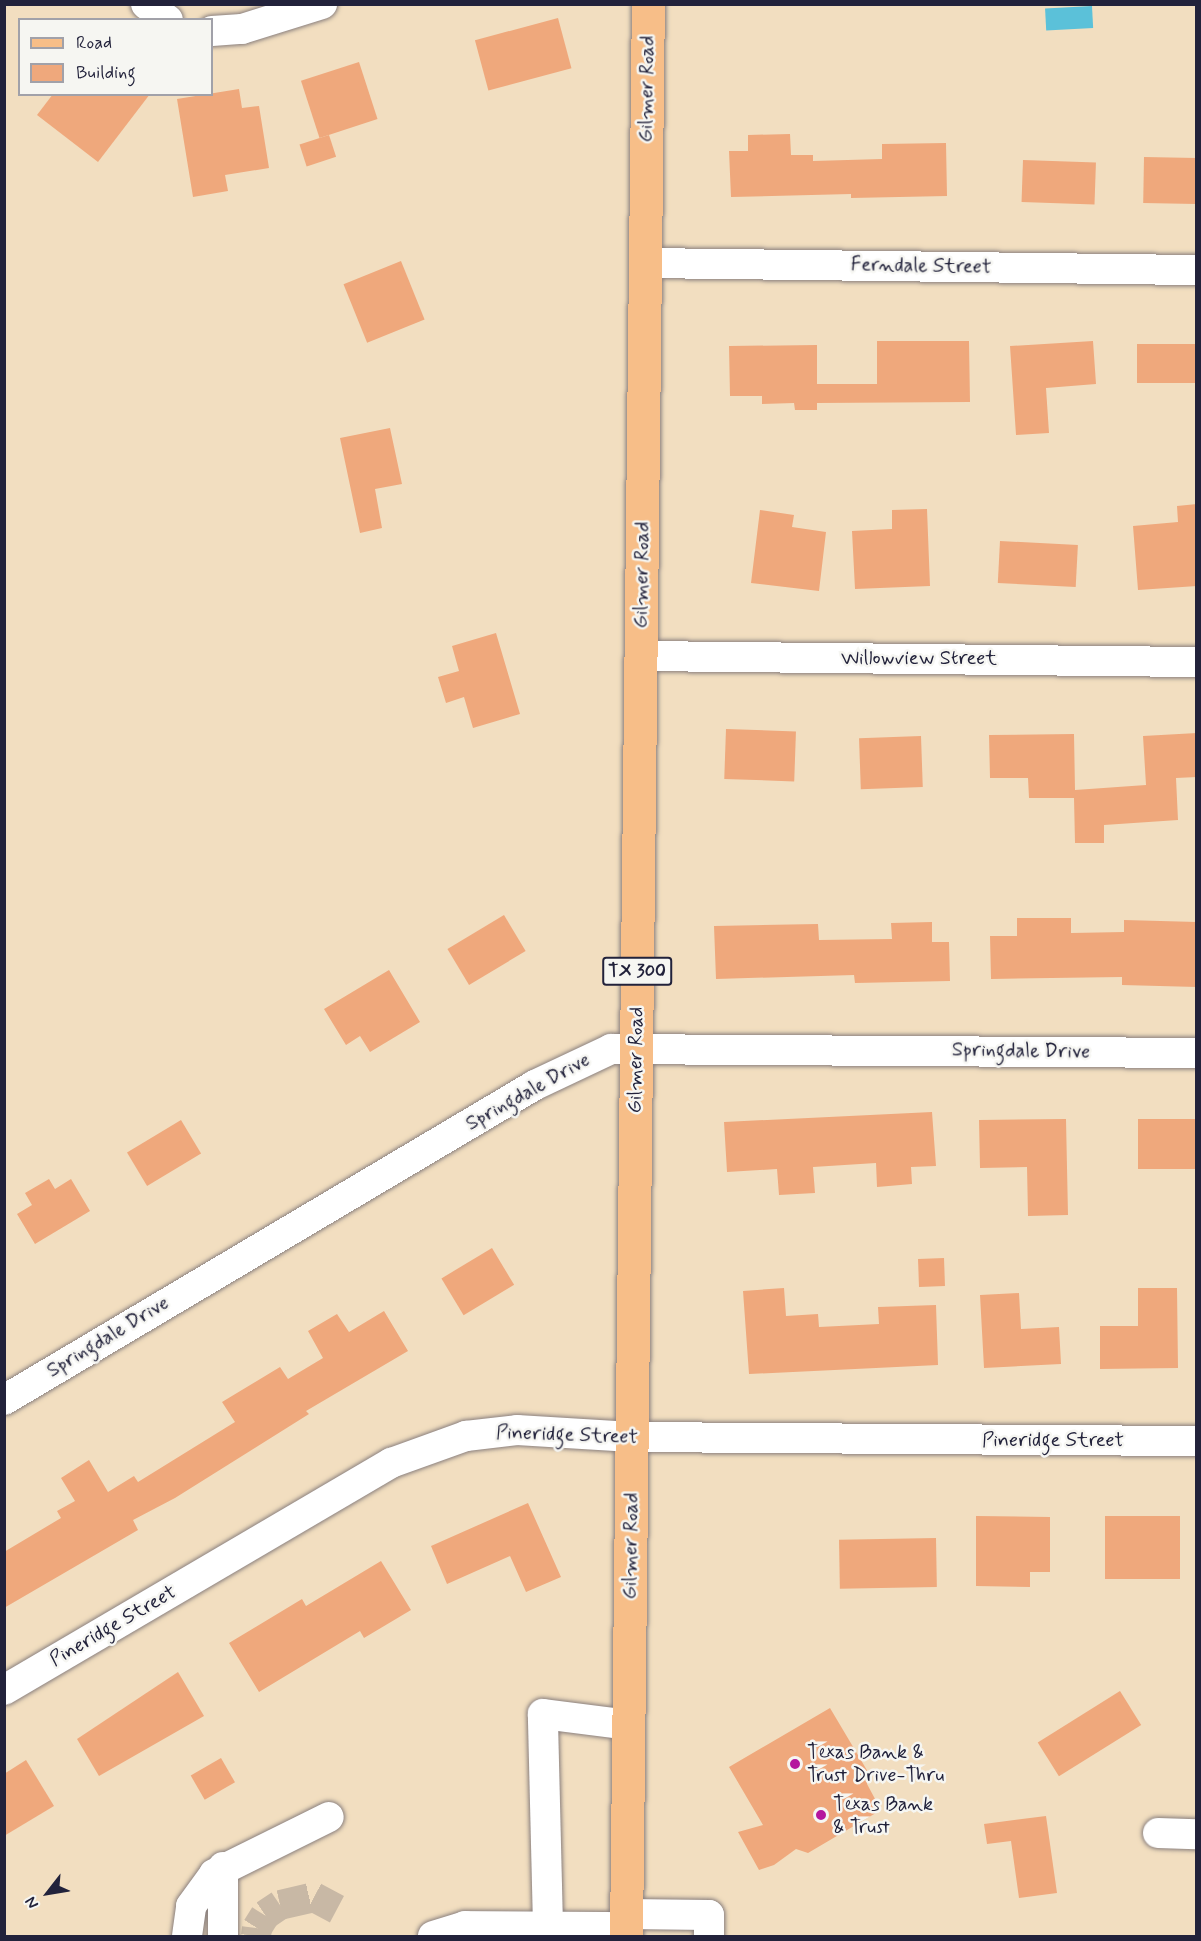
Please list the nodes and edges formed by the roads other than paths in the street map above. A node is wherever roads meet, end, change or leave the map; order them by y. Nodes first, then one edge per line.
1 (146, 4) edge
2 (322, 4) edge
3 (648, 4) edge
4 (165, 18) edge
5 (213, 31) edge
6 (645, 263) junction
7 (1197, 270) edge
8 (641, 656) junction
9 (1197, 662) edge
10 (636, 1046) junction
11 (1197, 1053) edge
12 (4, 1400) edge
13 (632, 1437) junction
14 (1197, 1442) edge
15 (4, 1690) edge
16 (629, 1725) junction
17 (329, 1817) dead end
18 (1158, 1833) dead end
19 (1197, 1834) edge
20 (223, 1867) junction
21 (548, 1926) junction
22 (626, 1926) edge
23 (187, 1936) edge
24 (223, 1936) edge
25 (433, 1936) edge
26 (709, 1936) edge

1 - 4 street
2 - 5 street
3 - 6 main road, Gilmer Road / TX 300
6 - 7 street, Ferndale Street
6 - 8 main road, Gilmer Road / TX 300
8 - 9 street, Willowview Street
8 - 10 main road, Gilmer Road / TX 300
10 - 11 street, Springdale Drive
10 - 12 street, Springdale Drive
10 - 13 main road, Gilmer Road / TX 300
13 - 14 street, Pineridge Street
13 - 15 street, Pineridge Street
13 - 16 main road, Gilmer Road / TX 300
16 - 21 street
16 - 22 main road, Gilmer Road / TX 300
17 - 20 street
18 - 19 street
20 - 23 street
20 - 24 street
21 - 22 street
21 - 25 street
22 - 26 street

